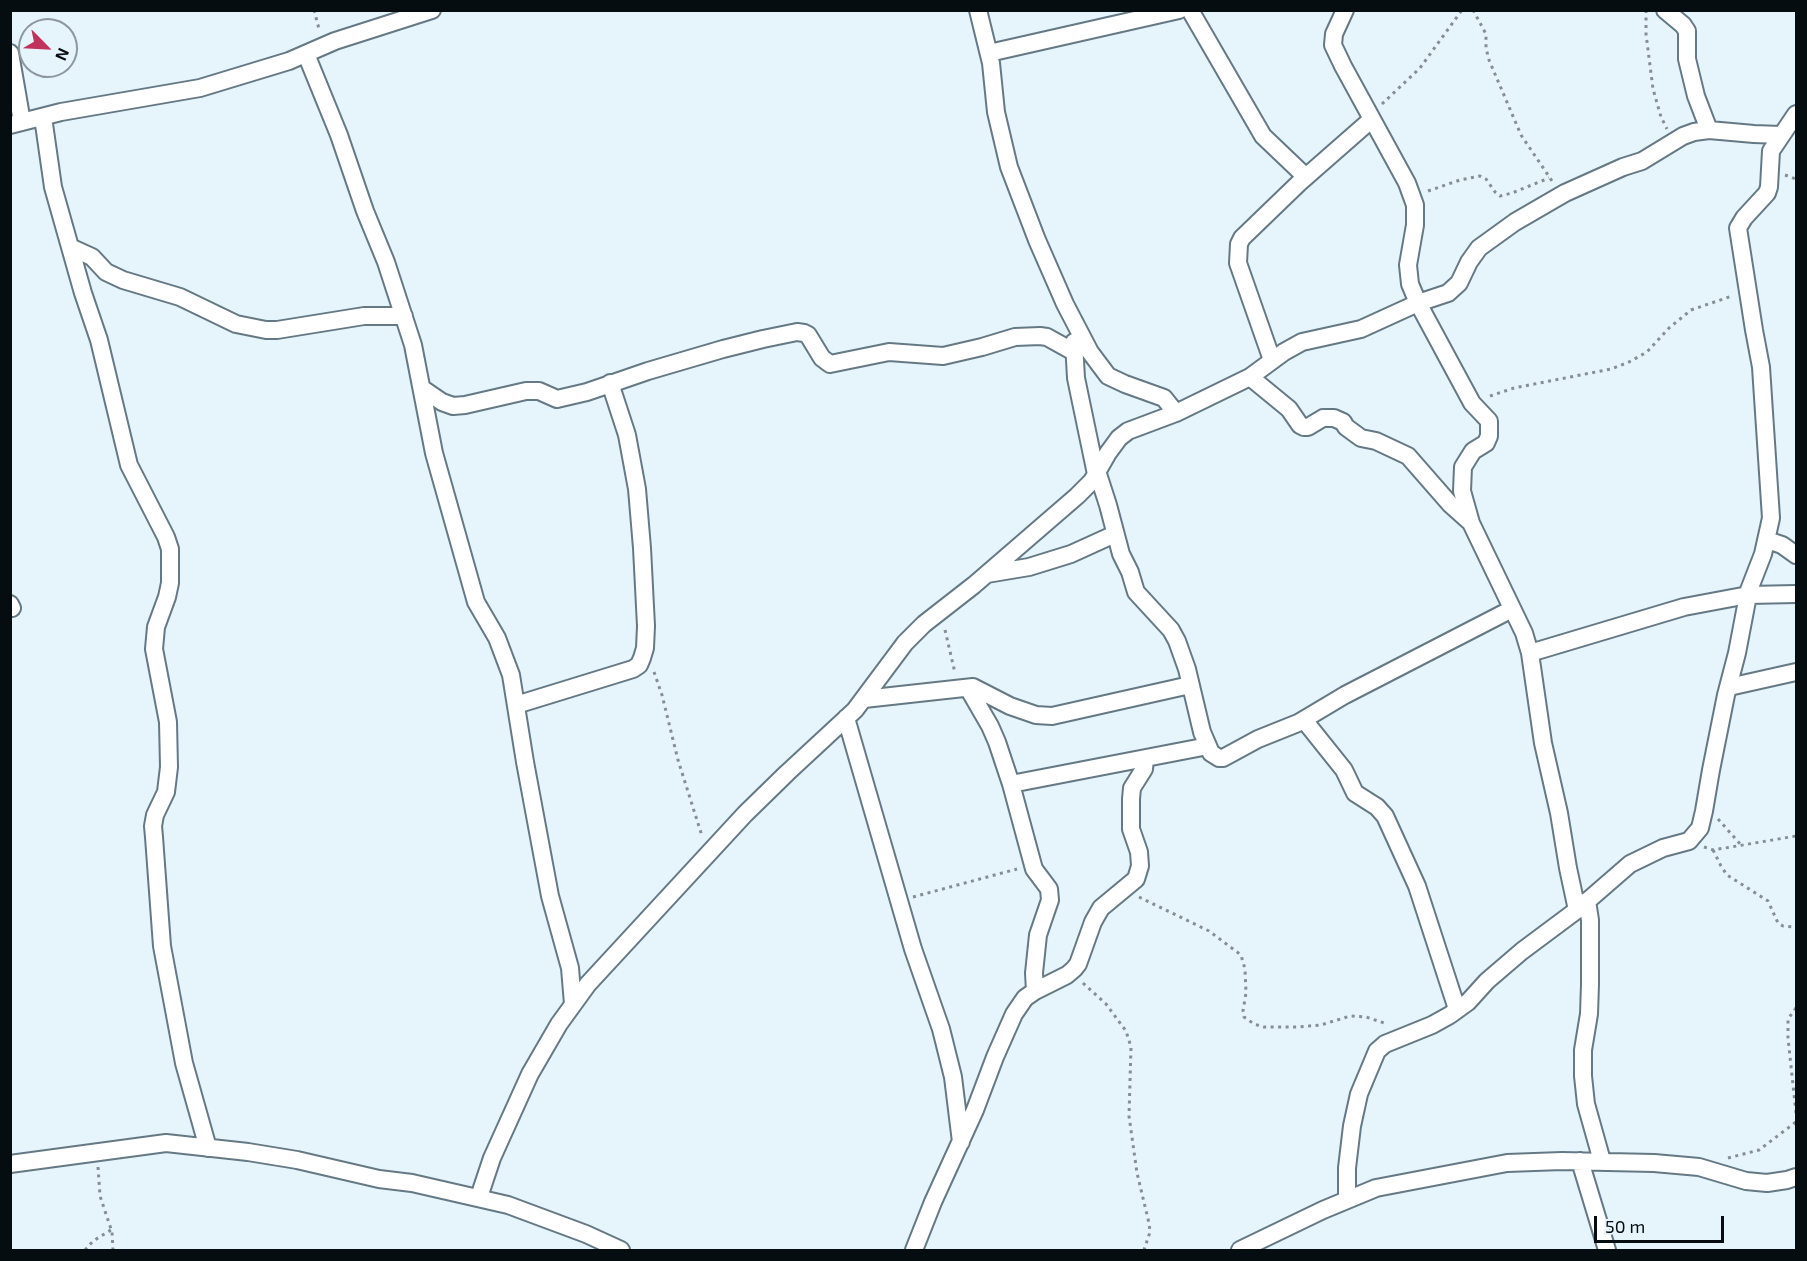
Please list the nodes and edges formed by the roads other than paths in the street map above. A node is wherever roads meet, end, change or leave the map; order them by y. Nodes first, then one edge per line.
1 (432, 10) edge
2 (978, 10) edge
3 (1179, 10) edge
4 (1190, 10) edge
5 (1345, 10) edge
6 (1665, 10) edge
7 (10, 53) edge
8 (989, 53) junction
9 (306, 54) junction
10 (1797, 114) edge
11 (43, 117) junction
12 (1371, 117) junction
13 (16, 123) edge
14 (1708, 130) junction
15 (1781, 135) junction
16 (1306, 177) junction
17 (70, 247) junction
18 (1418, 303) junction
19 (404, 316) junction
20 (1072, 317) junction
21 (1074, 352) junction
22 (1272, 360) junction
23 (1250, 377) junction
24 (610, 383) junction
25 (423, 389) junction
26 (1176, 413) junction
27 (1096, 473) junction
28 (1471, 523) junction
29 (1115, 534) junction
30 (1797, 538) edge
31 (1770, 541) junction
32 (1797, 555) edge
33 (987, 574) junction
34 (1797, 594) edge
35 (1748, 596) junction
36 (1512, 609) junction
37 (1530, 653) junction
38 (1797, 672) edge
39 (1190, 685) junction
40 (1729, 687) junction
41 (964, 688) junction
42 (864, 699) junction
43 (516, 705) junction
44 (846, 718) junction
45 (1304, 720) junction
46 (1208, 746) junction
47 (1145, 759) junction
48 (1011, 784) junction
49 (1582, 905) junction
50 (1035, 991) junction
51 (573, 1004) junction
52 (1457, 1009) junction
53 (961, 1142) junction
54 (208, 1148) junction
55 (1580, 1161) junction
56 (1602, 1161) junction
57 (10, 1164) edge
58 (1797, 1177) edge
59 (479, 1197) junction
60 (1347, 1200) junction
61 (621, 1251) edge
62 (914, 1251) edge
63 (1240, 1251) edge
64 (1607, 1251) edge

1 - 9 street
2 - 8 street
3 - 8 street
4 - 16 street
5 - 12 street
6 - 14 street
7 - 13 street
8 - 20 street
9 - 11 street
9 - 19 street
10 - 15 street
11 - 13 street
11 - 17 street
12 - 16 street
12 - 18 street
14 - 15 street
14 - 18 street
15 - 31 street
16 - 22 street
17 - 19 street
17 - 54 street
18 - 22 street
18 - 28 street
19 - 25 street
20 - 21 street
20 - 26 street
21 - 24 street
21 - 27 street
22 - 23 street
23 - 26 street
23 - 28 street
24 - 25 street
24 - 43 street
25 - 43 street
26 - 27 street
27 - 29 street
27 - 33 street
28 - 36 street
29 - 33 street
29 - 39 street
30 - 31 street
31 - 32 street
31 - 35 street
33 - 42 street
34 - 35 street
35 - 37 street
35 - 40 street
36 - 37 street
36 - 45 street
37 - 49 street
38 - 40 street
39 - 41 street
39 - 46 street
40 - 49 street
41 - 42 street
41 - 48 street
42 - 44 street
43 - 51 street
44 - 51 street
44 - 53 street
45 - 46 street
45 - 52 street
46 - 47 street
47 - 48 street
47 - 50 street
48 - 50 street
49 - 52 street
49 - 56 street
50 - 53 street
51 - 59 street
52 - 60 street
53 - 62 street
54 - 57 street
54 - 59 street
55 - 56 street
55 - 60 street
55 - 64 street
56 - 58 street
59 - 61 street
60 - 63 street

